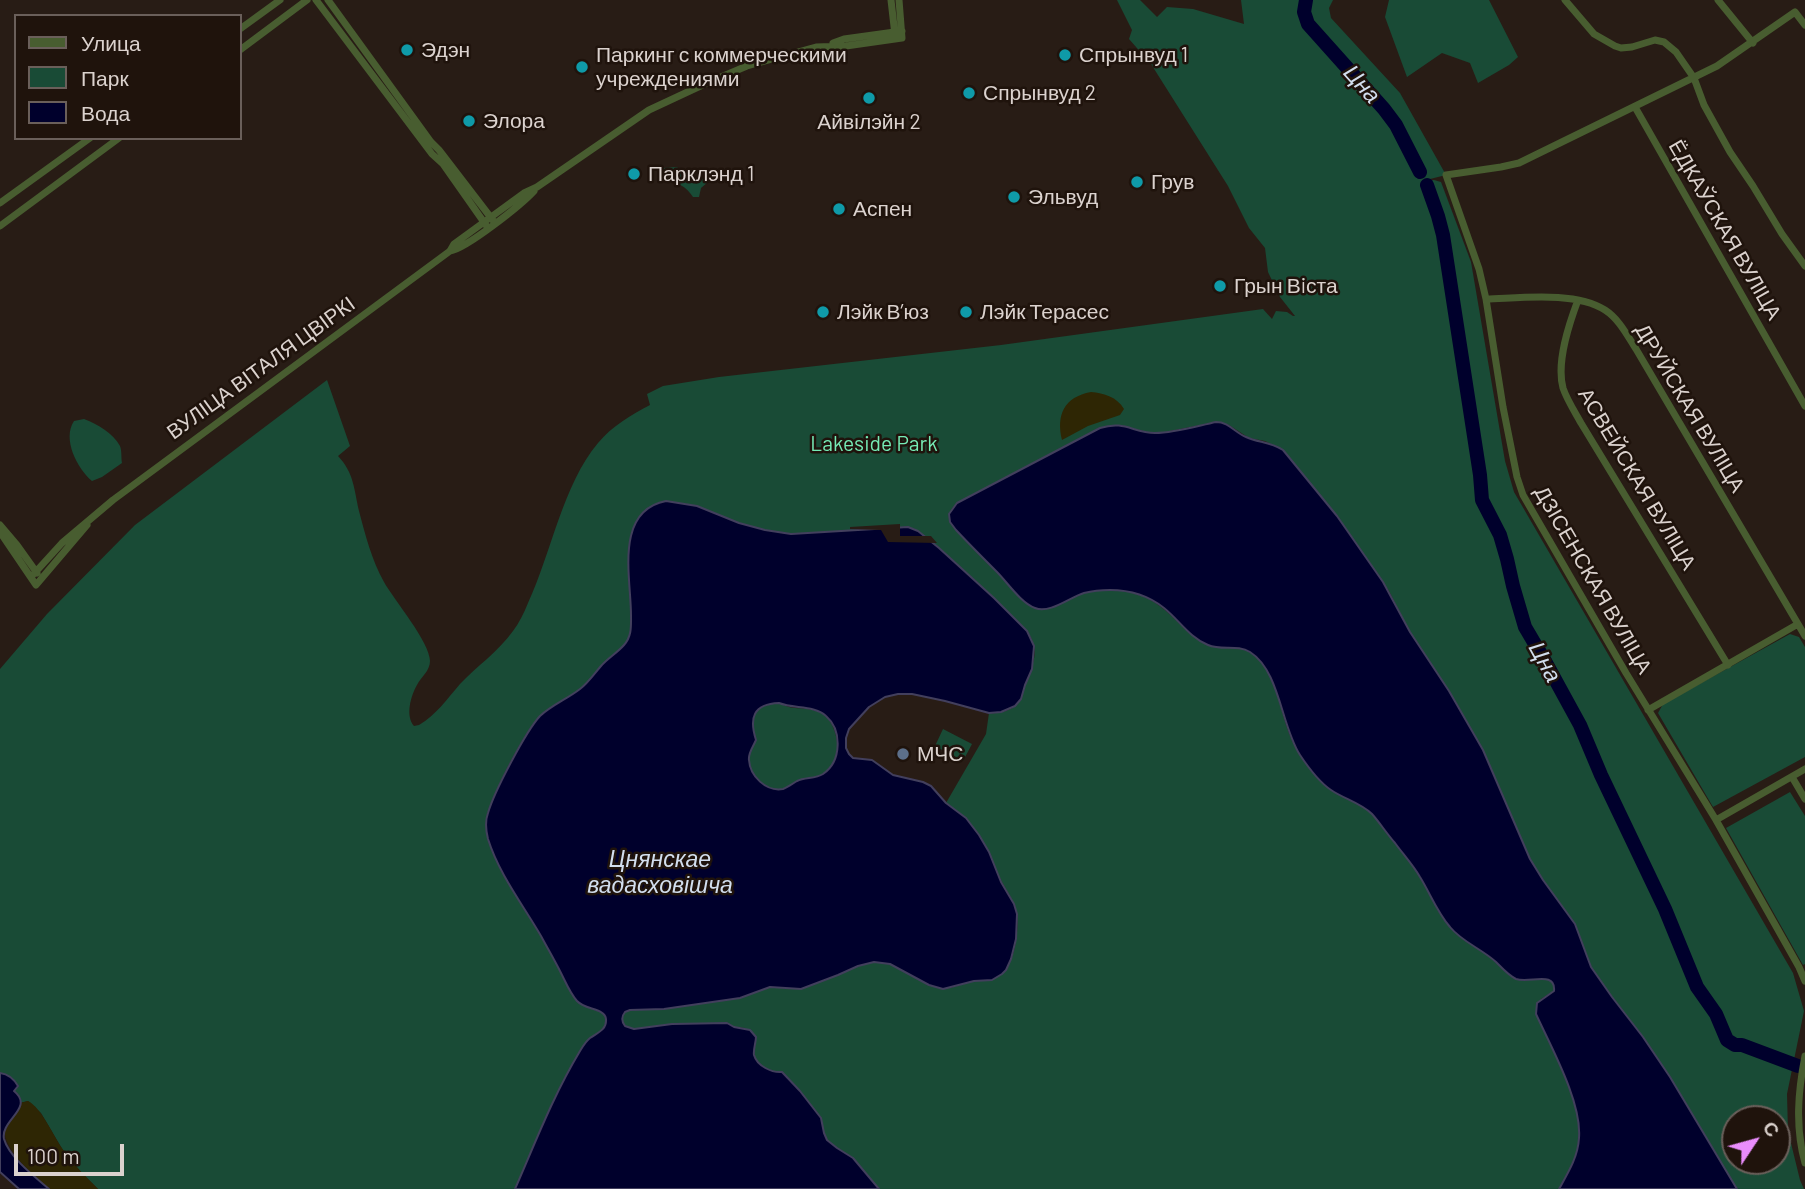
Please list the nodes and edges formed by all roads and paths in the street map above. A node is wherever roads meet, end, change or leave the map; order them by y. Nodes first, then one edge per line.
1 (280, 0) edge
2 (307, 0) edge
3 (316, 0) edge
4 (328, 0) edge
5 (891, 0) edge
6 (899, 0) edge
7 (1565, 0) edge
8 (1718, 0) edge
9 (1805, 25) edge
10 (242, 28) edge
11 (897, 34) junction
12 (1752, 43) junction
13 (242, 49) edge
14 (1694, 78) junction
15 (1635, 107) junction
16 (87, 140) edge
17 (116, 140) edge
18 (0, 203) edge
19 (489, 223) junction
20 (0, 226) edge
21 (1805, 266) edge
22 (1486, 299) junction
23 (1578, 300) junction
24 (1805, 406) edge
25 (94, 517) junction
26 (0, 525) edge
27 (0, 532) edge
28 (34, 575) junction
29 (1798, 624) junction
30 (1805, 636) edge
31 (1728, 665) junction
32 (1648, 709) junction
33 (1805, 769) edge
34 (1792, 776) junction
35 (1805, 799) edge
36 (1716, 820) junction
37 (1805, 981) edge
38 (1805, 1056) edge
39 (1805, 1163) edge

1 - 10 street
2 - 13 street
3 - 19 street
4 - 19 street
5 - 11 street
6 - 11 street
7 - 14 street
8 - 12 street
9 - 12 street
11 - 19 street, ВУЛІЦА ВІТАЛЯ ЦВІРКІ
12 - 14 street
14 - 15 street
14 - 21 street
15 - 22 street
15 - 24 street, ЁДКАЎСКАЯ ВУЛІЦА
16 - 18 street
17 - 20 street
19 - 25 street, ВУЛІЦА ВІТАЛЯ ЦВІРКІ
22 - 23 street, ДРУЙСКАЯ ВУЛІЦА
22 - 32 street, ДЗІСЕНСКАЯ ВУЛІЦА
23 - 29 street, ДРУЙСКАЯ ВУЛІЦА
23 - 31 street, АСВЕЙСКАЯ ВУЛІЦА
25 - 28 street, ВУЛІЦА ВІТАЛЯ ЦВІРКІ
25 - 28 street, ВУЛІЦА ВІТАЛЯ ЦВІРКІ
26 - 28 street
27 - 28 street
29 - 30 street, ДРУЙСКАЯ ВУЛІЦА
29 - 31 street
31 - 32 street
32 - 36 street, ДЗІСЕНСКАЯ ВУЛІЦА
33 - 34 street
34 - 35 street
34 - 36 street
36 - 37 street, ДЗІСЕНСКАЯ ВУЛІЦА
38 - 39 street

